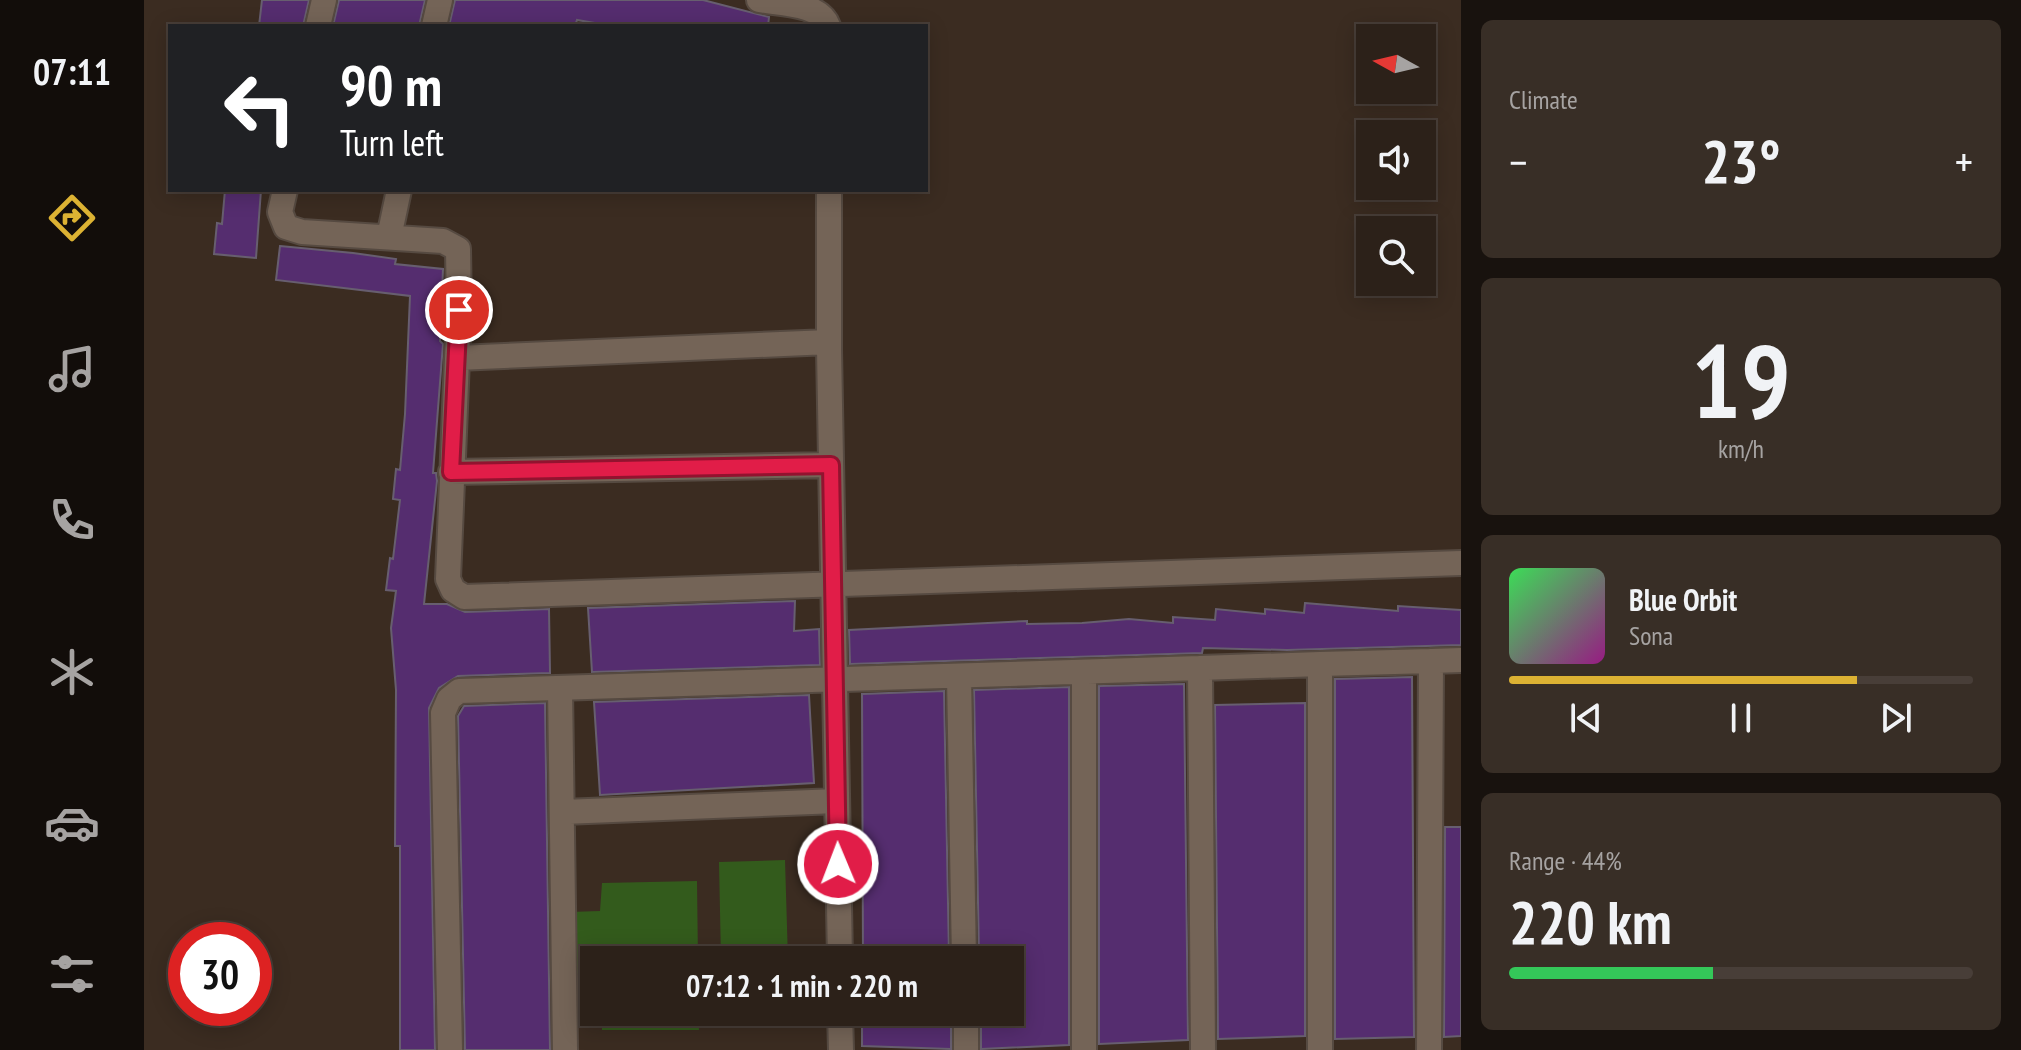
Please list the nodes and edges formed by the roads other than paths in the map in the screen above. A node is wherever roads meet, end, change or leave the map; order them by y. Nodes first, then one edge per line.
1 (324, 0) edge
2 (440, 0) edge
3 (759, 0) edge
4 (318, 24) edge
5 (434, 24) edge
6 (827, 24) edge
7 (285, 192) edge
8 (399, 192) edge
9 (829, 192) edge
10 (389, 237) junction
11 (829, 342) junction
12 (457, 358) junction
13 (831, 465) junction
14 (451, 472) junction
15 (1461, 563) edge
16 (834, 584) junction
17 (1461, 660) edge
18 (1431, 661) junction
19 (1320, 664) junction
20 (1200, 668) junction
21 (1084, 672) junction
22 (959, 676) junction
23 (836, 679) junction
24 (560, 688) junction
25 (837, 801) junction
26 (563, 812) junction
27 (840, 946) edge
28 (964, 946) edge
29 (840, 1026) edge
30 (966, 1026) edge
31 (450, 1050) edge
32 (565, 1050) edge
33 (841, 1050) edge
34 (966, 1050) edge
35 (1084, 1050) edge
36 (1203, 1050) edge
37 (1320, 1050) edge
38 (1429, 1050) edge

1 - 4 street
2 - 5 street
3 - 6 street
7 - 10 street
8 - 10 street
9 - 11 street
10 - 12 street
11 - 12 street
11 - 13 street
12 - 14 street
13 - 14 street
13 - 16 street
14 - 16 street
15 - 16 street
16 - 23 street
17 - 18 street
18 - 19 street
18 - 38 street
19 - 20 street
19 - 37 street
20 - 21 street
20 - 36 street
21 - 22 street
21 - 35 street
22 - 23 street
22 - 28 street
23 - 24 street
23 - 25 street
24 - 26 street
24 - 31 street
25 - 26 street
25 - 27 street
26 - 32 street
29 - 33 street
30 - 34 street

